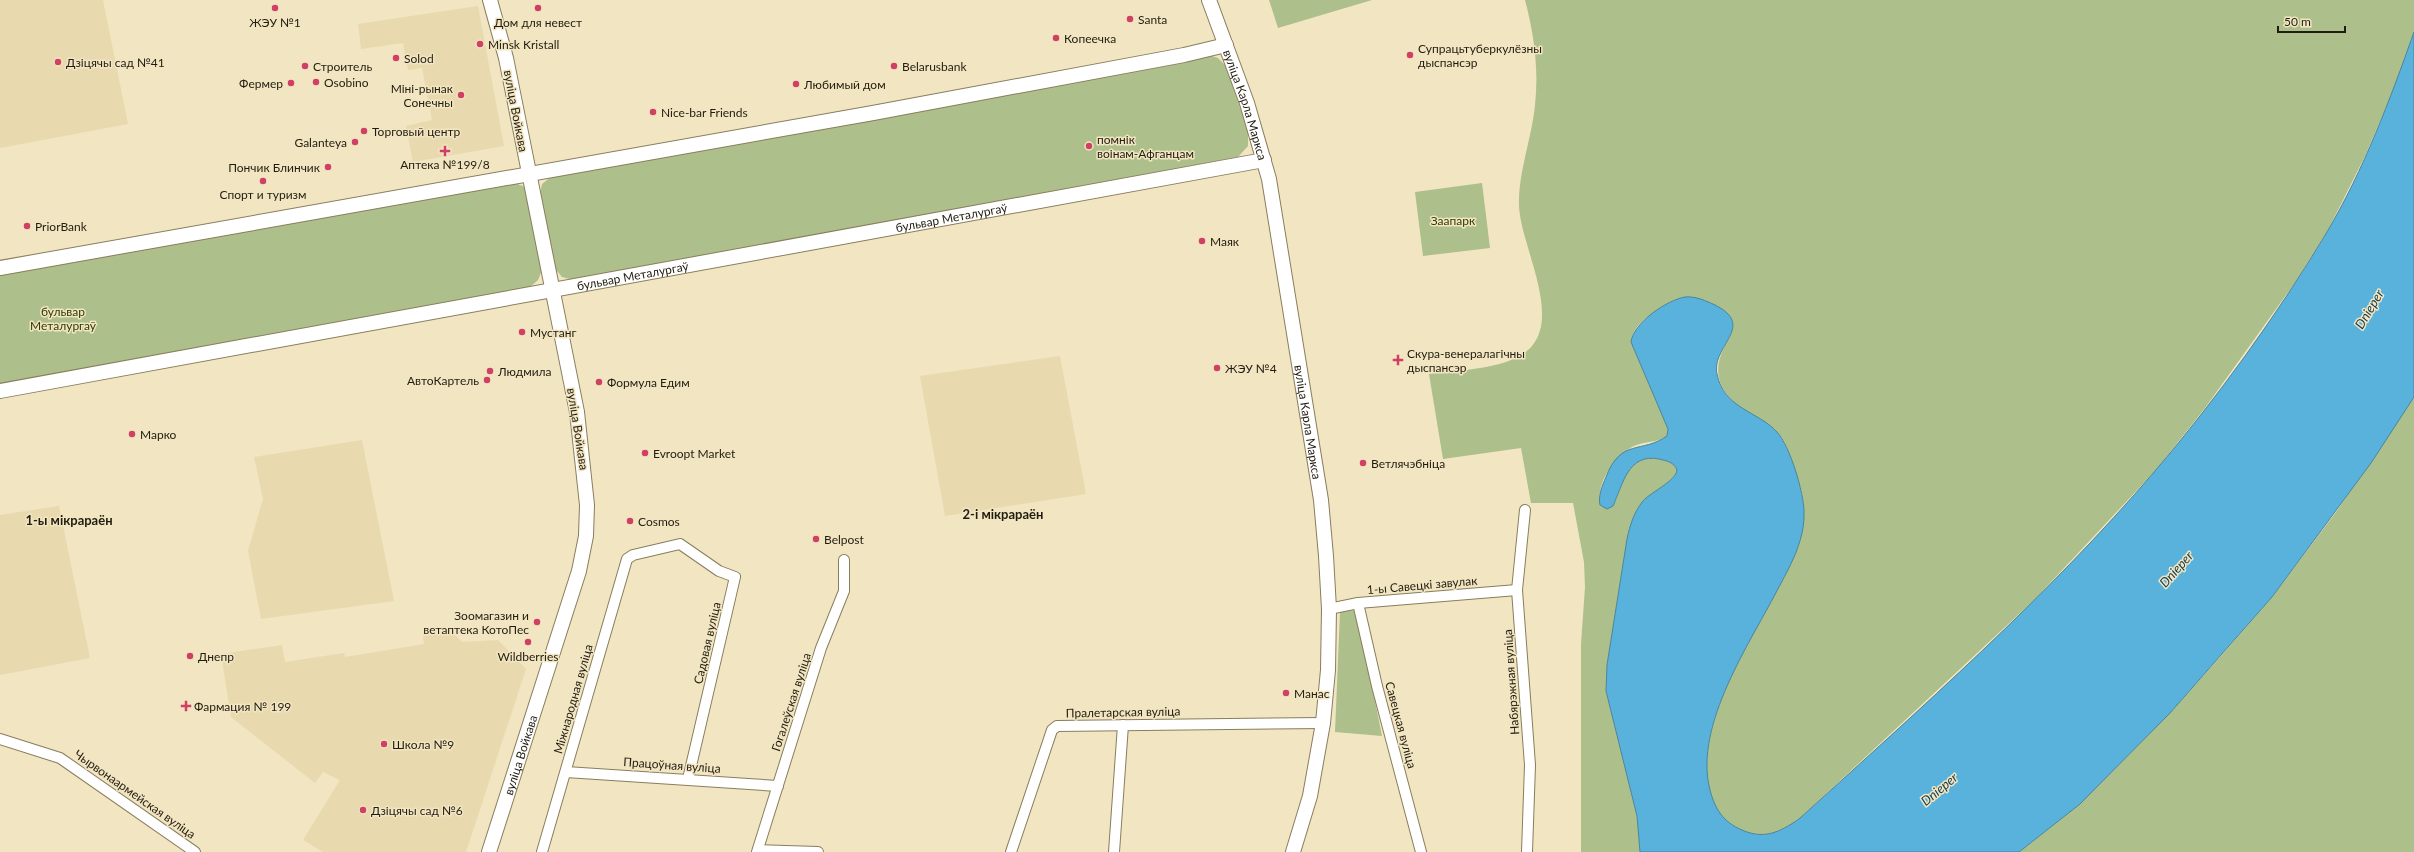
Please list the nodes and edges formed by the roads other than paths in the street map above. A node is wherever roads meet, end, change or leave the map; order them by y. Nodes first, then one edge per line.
1 (490, 0) edge
2 (1209, 0) edge
3 (1226, 45) junction
4 (1264, 160) junction
5 (529, 173) junction
6 (0, 268) edge
7 (552, 290) junction
8 (0, 391) edge
9 (1525, 510) dead end
10 (633, 555) joint
11 (844, 560) dead end
12 (1517, 590) junction
13 (1358, 603) junction
14 (1329, 609) junction
15 (1123, 724) junction
16 (1323, 724) junction
17 (0, 739) edge
18 (566, 772) junction
19 (688, 779) junction
20 (778, 786) junction
21 (757, 851) edge
22 (195, 852) edge
23 (489, 852) edge
24 (542, 852) edge
25 (818, 852) edge
26 (1011, 852) edge
27 (1114, 852) edge
28 (1293, 852) edge
29 (1421, 852) edge
30 (1527, 852) edge

1 - 5 main road, вуліца Войкава
2 - 3 main road, вуліца Карла Маркса
3 - 4 main road, вуліца Карла Маркса
3 - 5 main road
4 - 7 main road, бульвар Металургаў
4 - 14 main road, вуліца Карла Маркса
5 - 6 main road
5 - 7 main road, вуліца Войкава
7 - 8 main road, бульвар Металургаў
7 - 23 main road, вуліца Войкава
9 - 12 street, Набярэжная вуліца
10 - 18 street, Міжнародная вуліца
10 - 19 street, Садовая вуліца
11 - 20 street, Гогалеўская вуліца
12 - 13 street, 1-ы Савецкі завулак
12 - 30 street, Набярэжная вуліца
13 - 14 street, 1-ы Савецкі завулак
13 - 29 street, Савецкая вуліца
14 - 16 main road, вуліца Карла Маркса
15 - 16 street, Пралетарская вуліца
15 - 26 street, Пралетарская вуліца
15 - 27 street
16 - 28 main road, вуліца Карла Маркса
17 - 22 street, Чырвонаармейская вуліца
18 - 19 street, Працоўная вуліца
18 - 24 street, Міжнародная вуліца
19 - 20 street, Працоўная вуліца
20 - 21 street, Гогалеўская вуліца
21 - 25 street

